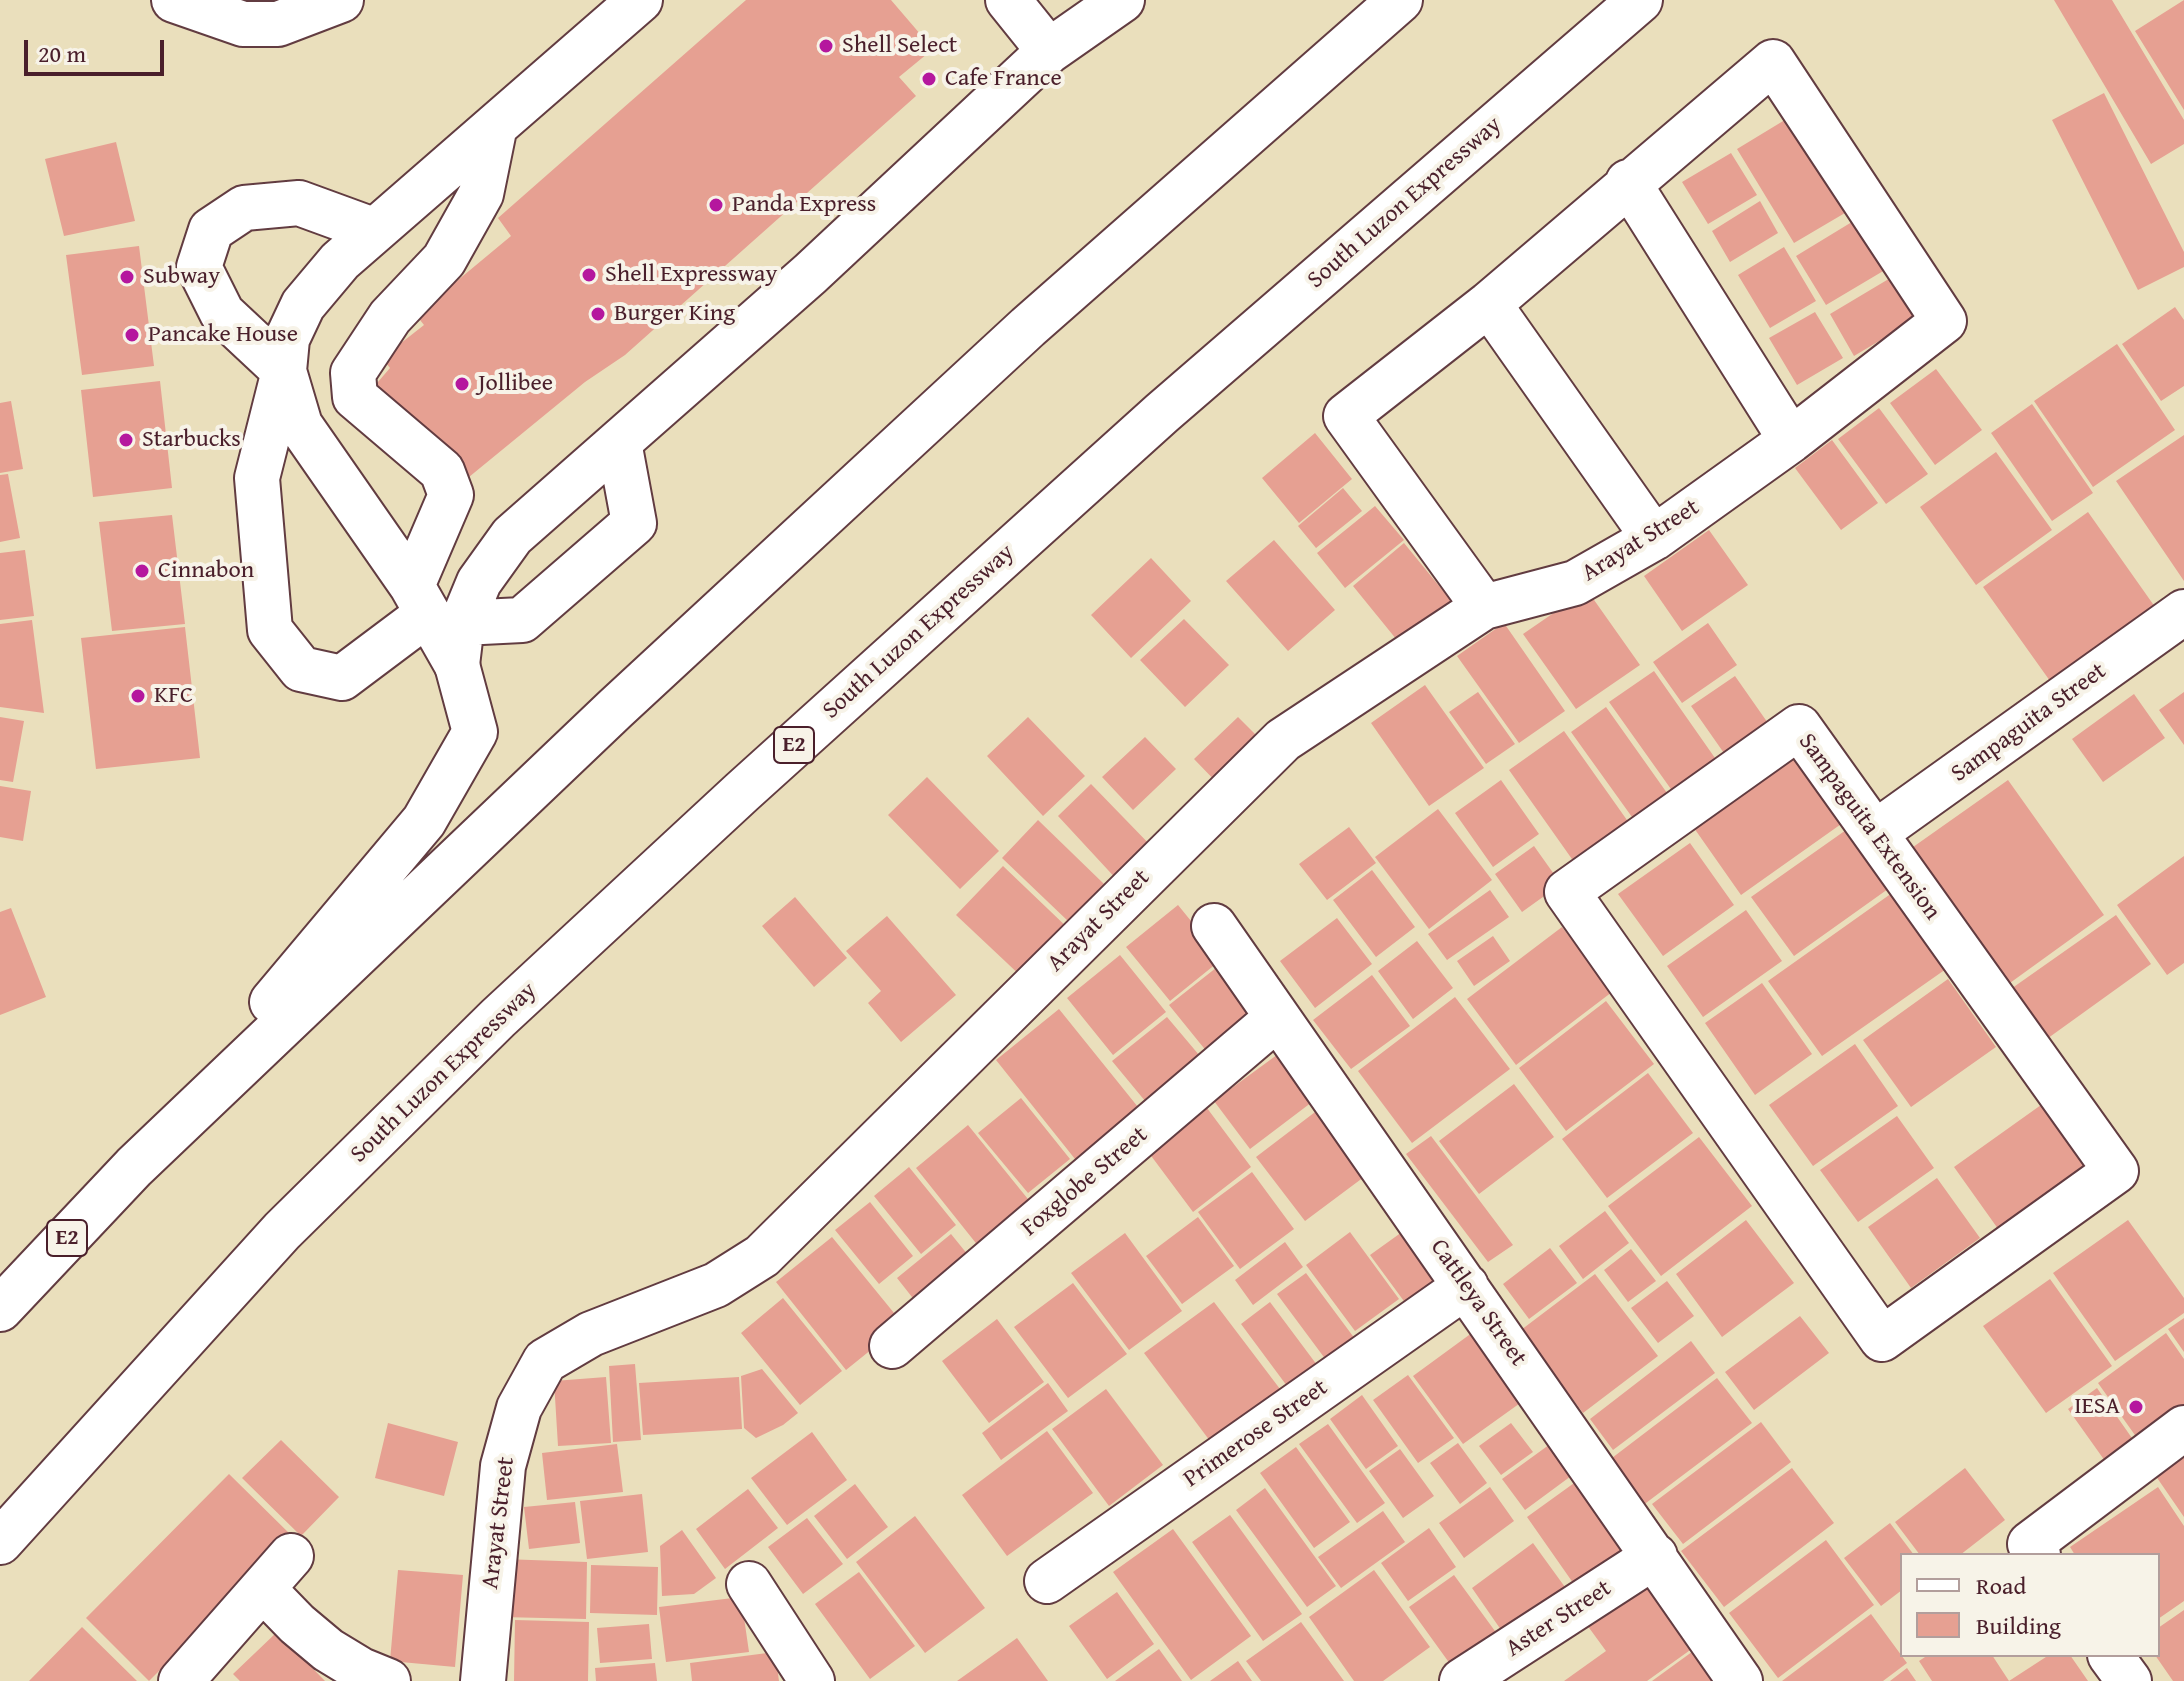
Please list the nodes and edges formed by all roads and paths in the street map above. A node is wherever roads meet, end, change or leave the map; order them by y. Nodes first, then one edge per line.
1 (174, 0) edge
2 (341, 0) edge
3 (640, 0) edge
4 (1008, 0) edge
5 (1122, 0) edge
6 (1400, 0) edge
7 (1640, 0) edge
8 (1049, 51) junction
9 (494, 130) junction
10 (1628, 182) junction
11 (373, 230) junction
12 (1489, 304) junction
13 (284, 371) junction
14 (1791, 440) junction
15 (619, 442) junction
16 (1654, 538) junction
17 (1484, 607) junction
18 (2184, 612) edge
19 (439, 622) junction
20 (1875, 833) junction
21 (1214, 926) dead end
22 (1277, 1018) junction
23 (134, 1167) junction
24 (1466, 1286) junction
25 (0, 1309) edge
26 (892, 1346) dead end
27 (2184, 1428) edge
28 (0, 1542) edge
29 (2037, 1553) edge
30 (291, 1556) dead end
31 (1655, 1556) junction
32 (1047, 1581) dead end
33 (749, 1584) dead end
34 (263, 1589) junction
35 (2111, 1657) edge
36 (370, 1677) edge
37 (181, 1681) edge
38 (483, 1681) edge
39 (812, 1681) edge
40 (1462, 1681) edge
41 (1740, 1681) edge
42 (2129, 1681) edge

1 - 2 main road
3 - 9 main road
4 - 8 main road
5 - 8 main road
6 - 23 main road, E2
7 - 28 main road, South Luzon Expressway / E2
8 - 15 main road
9 - 11 main road
9 - 19 main road
10 - 12 main road
10 - 14 main road
10 - 14 main road, Arayat Street
11 - 13 main road
11 - 13 main road
12 - 16 main road
12 - 17 main road
13 - 19 main road
13 - 19 main road
14 - 16 main road, Arayat Street
15 - 19 main road
15 - 19 main road
16 - 17 main road, Arayat Street
17 - 38 main road, Arayat Street
18 - 20 main road, Sampaguita Street
19 - 23 main road
20 - 20 main road, Sampaguita Extension
21 - 22 main road, Cattleya Street
22 - 24 main road, Cattleya Street
22 - 26 main road, Foxglobe Street
23 - 25 main road, E2
24 - 31 main road, Cattleya Street
24 - 32 main road, Primerose Street
27 - 29 main road
30 - 34 main road
31 - 40 main road, Aster Street
31 - 41 main road, Cattleya Street
33 - 39 main road
34 - 36 main road
34 - 37 main road
35 - 42 main road

